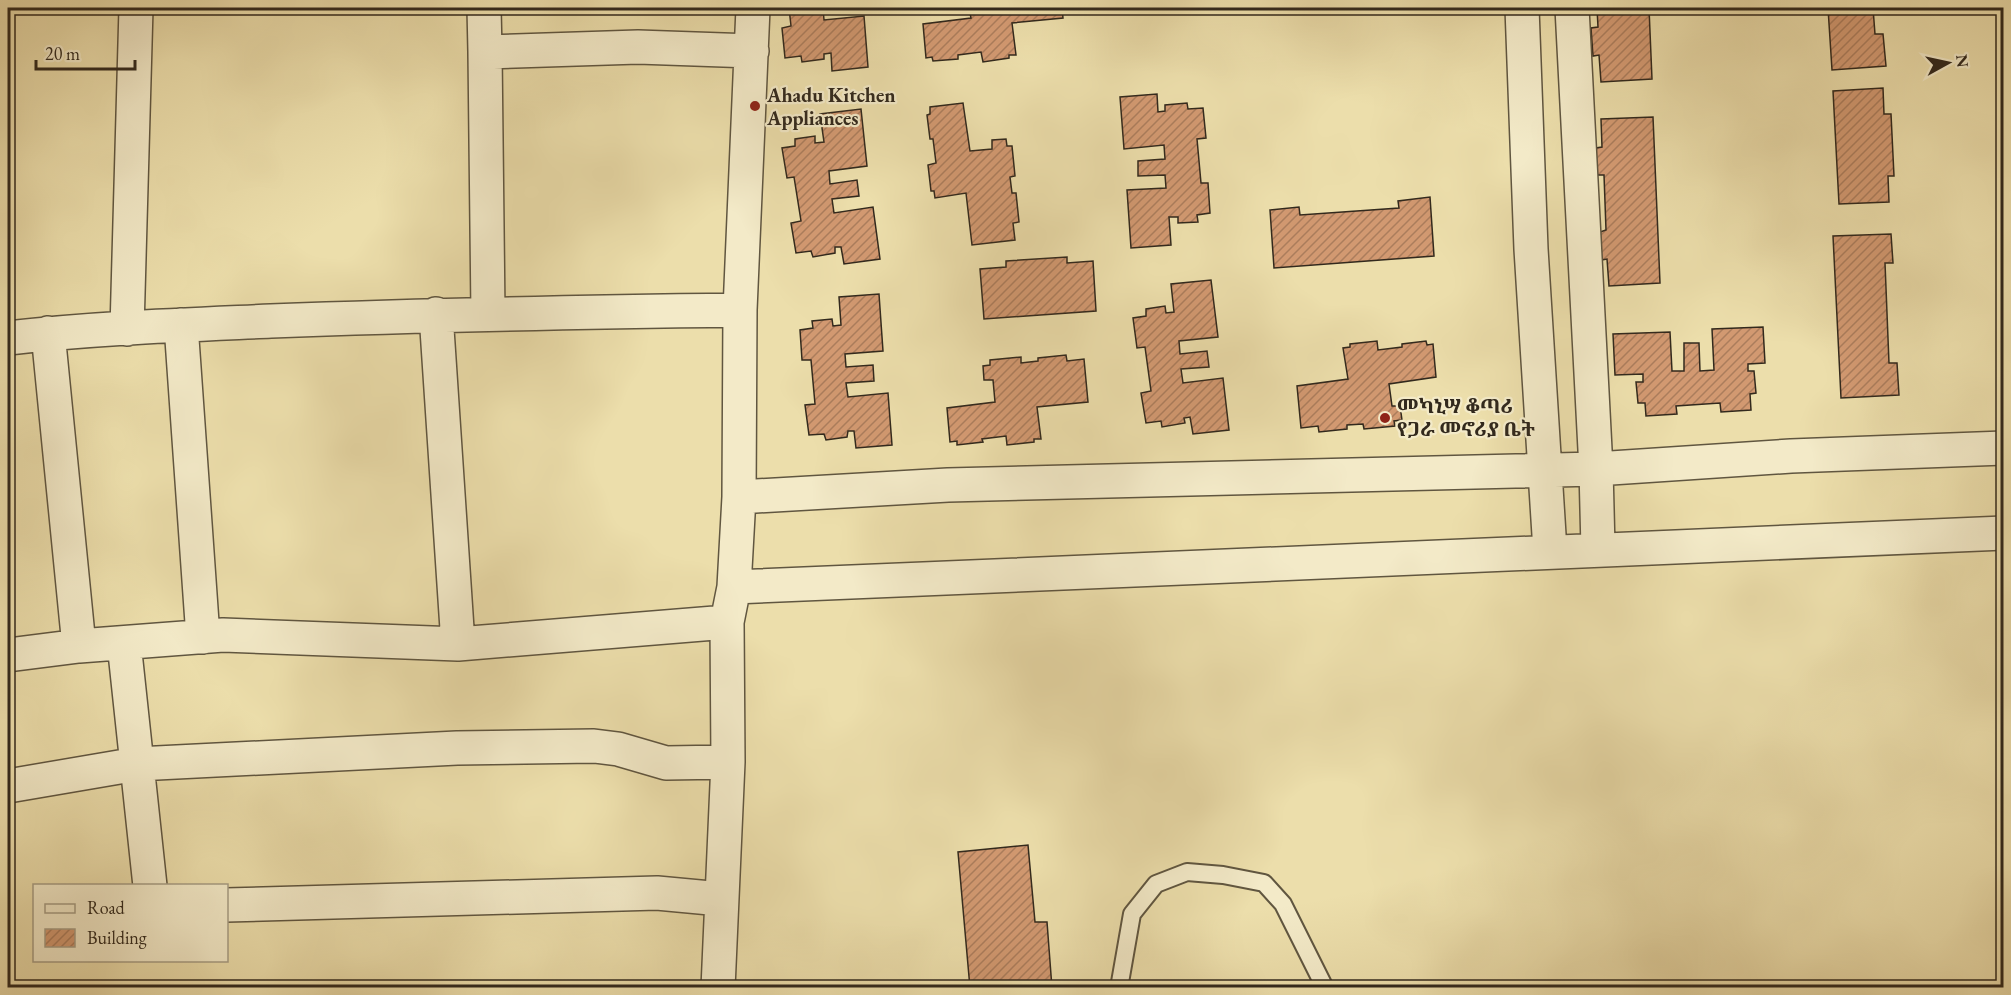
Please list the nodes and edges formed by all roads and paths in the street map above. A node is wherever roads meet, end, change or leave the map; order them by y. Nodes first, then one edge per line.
1 (136, 8) edge
2 (484, 8) edge
3 (753, 8) edge
4 (1522, 8) edge
5 (1572, 8) edge
6 (752, 51) junction
7 (485, 52) junction
8 (740, 310) junction
9 (436, 314) junction
10 (488, 314) junction
11 (181, 325) junction
12 (126, 329) junction
13 (48, 333) junction
14 (8, 338) edge
15 (2004, 448) edge
16 (1596, 469) junction
17 (1544, 471) junction
18 (739, 498) junction
19 (2004, 534) edge
20 (1598, 549) junction
21 (1550, 551) junction
22 (734, 587) junction
23 (727, 622) junction
24 (203, 637) junction
25 (124, 643) junction
26 (458, 644) junction
27 (79, 646) junction
28 (8, 655) edge
29 (728, 762) junction
30 (137, 764) junction
31 (8, 786) edge
32 (150, 884) edge
33 (722, 899) junction
34 (228, 904) edge
35 (718, 987) edge
36 (1119, 987) edge
37 (1324, 987) edge

1 - 12 street
2 - 7 street
3 - 6 street
4 - 17 street
5 - 16 street
6 - 7 street
6 - 8 street
7 - 10 street
8 - 10 street
8 - 18 street
9 - 10 street
9 - 11 street
9 - 26 street
11 - 12 street
11 - 24 street
12 - 13 street
13 - 14 street
13 - 27 street
15 - 16 street
16 - 17 street
16 - 20 street
17 - 18 street
17 - 21 street
18 - 22 street
19 - 20 street
20 - 21 street
21 - 22 street
22 - 23 street
23 - 26 street
23 - 29 street
24 - 25 street
24 - 26 street
25 - 27 street
25 - 30 street
27 - 28 street
29 - 30 street
29 - 33 street
30 - 31 street
30 - 32 street
33 - 34 street
33 - 35 street
36 - 37 lane

